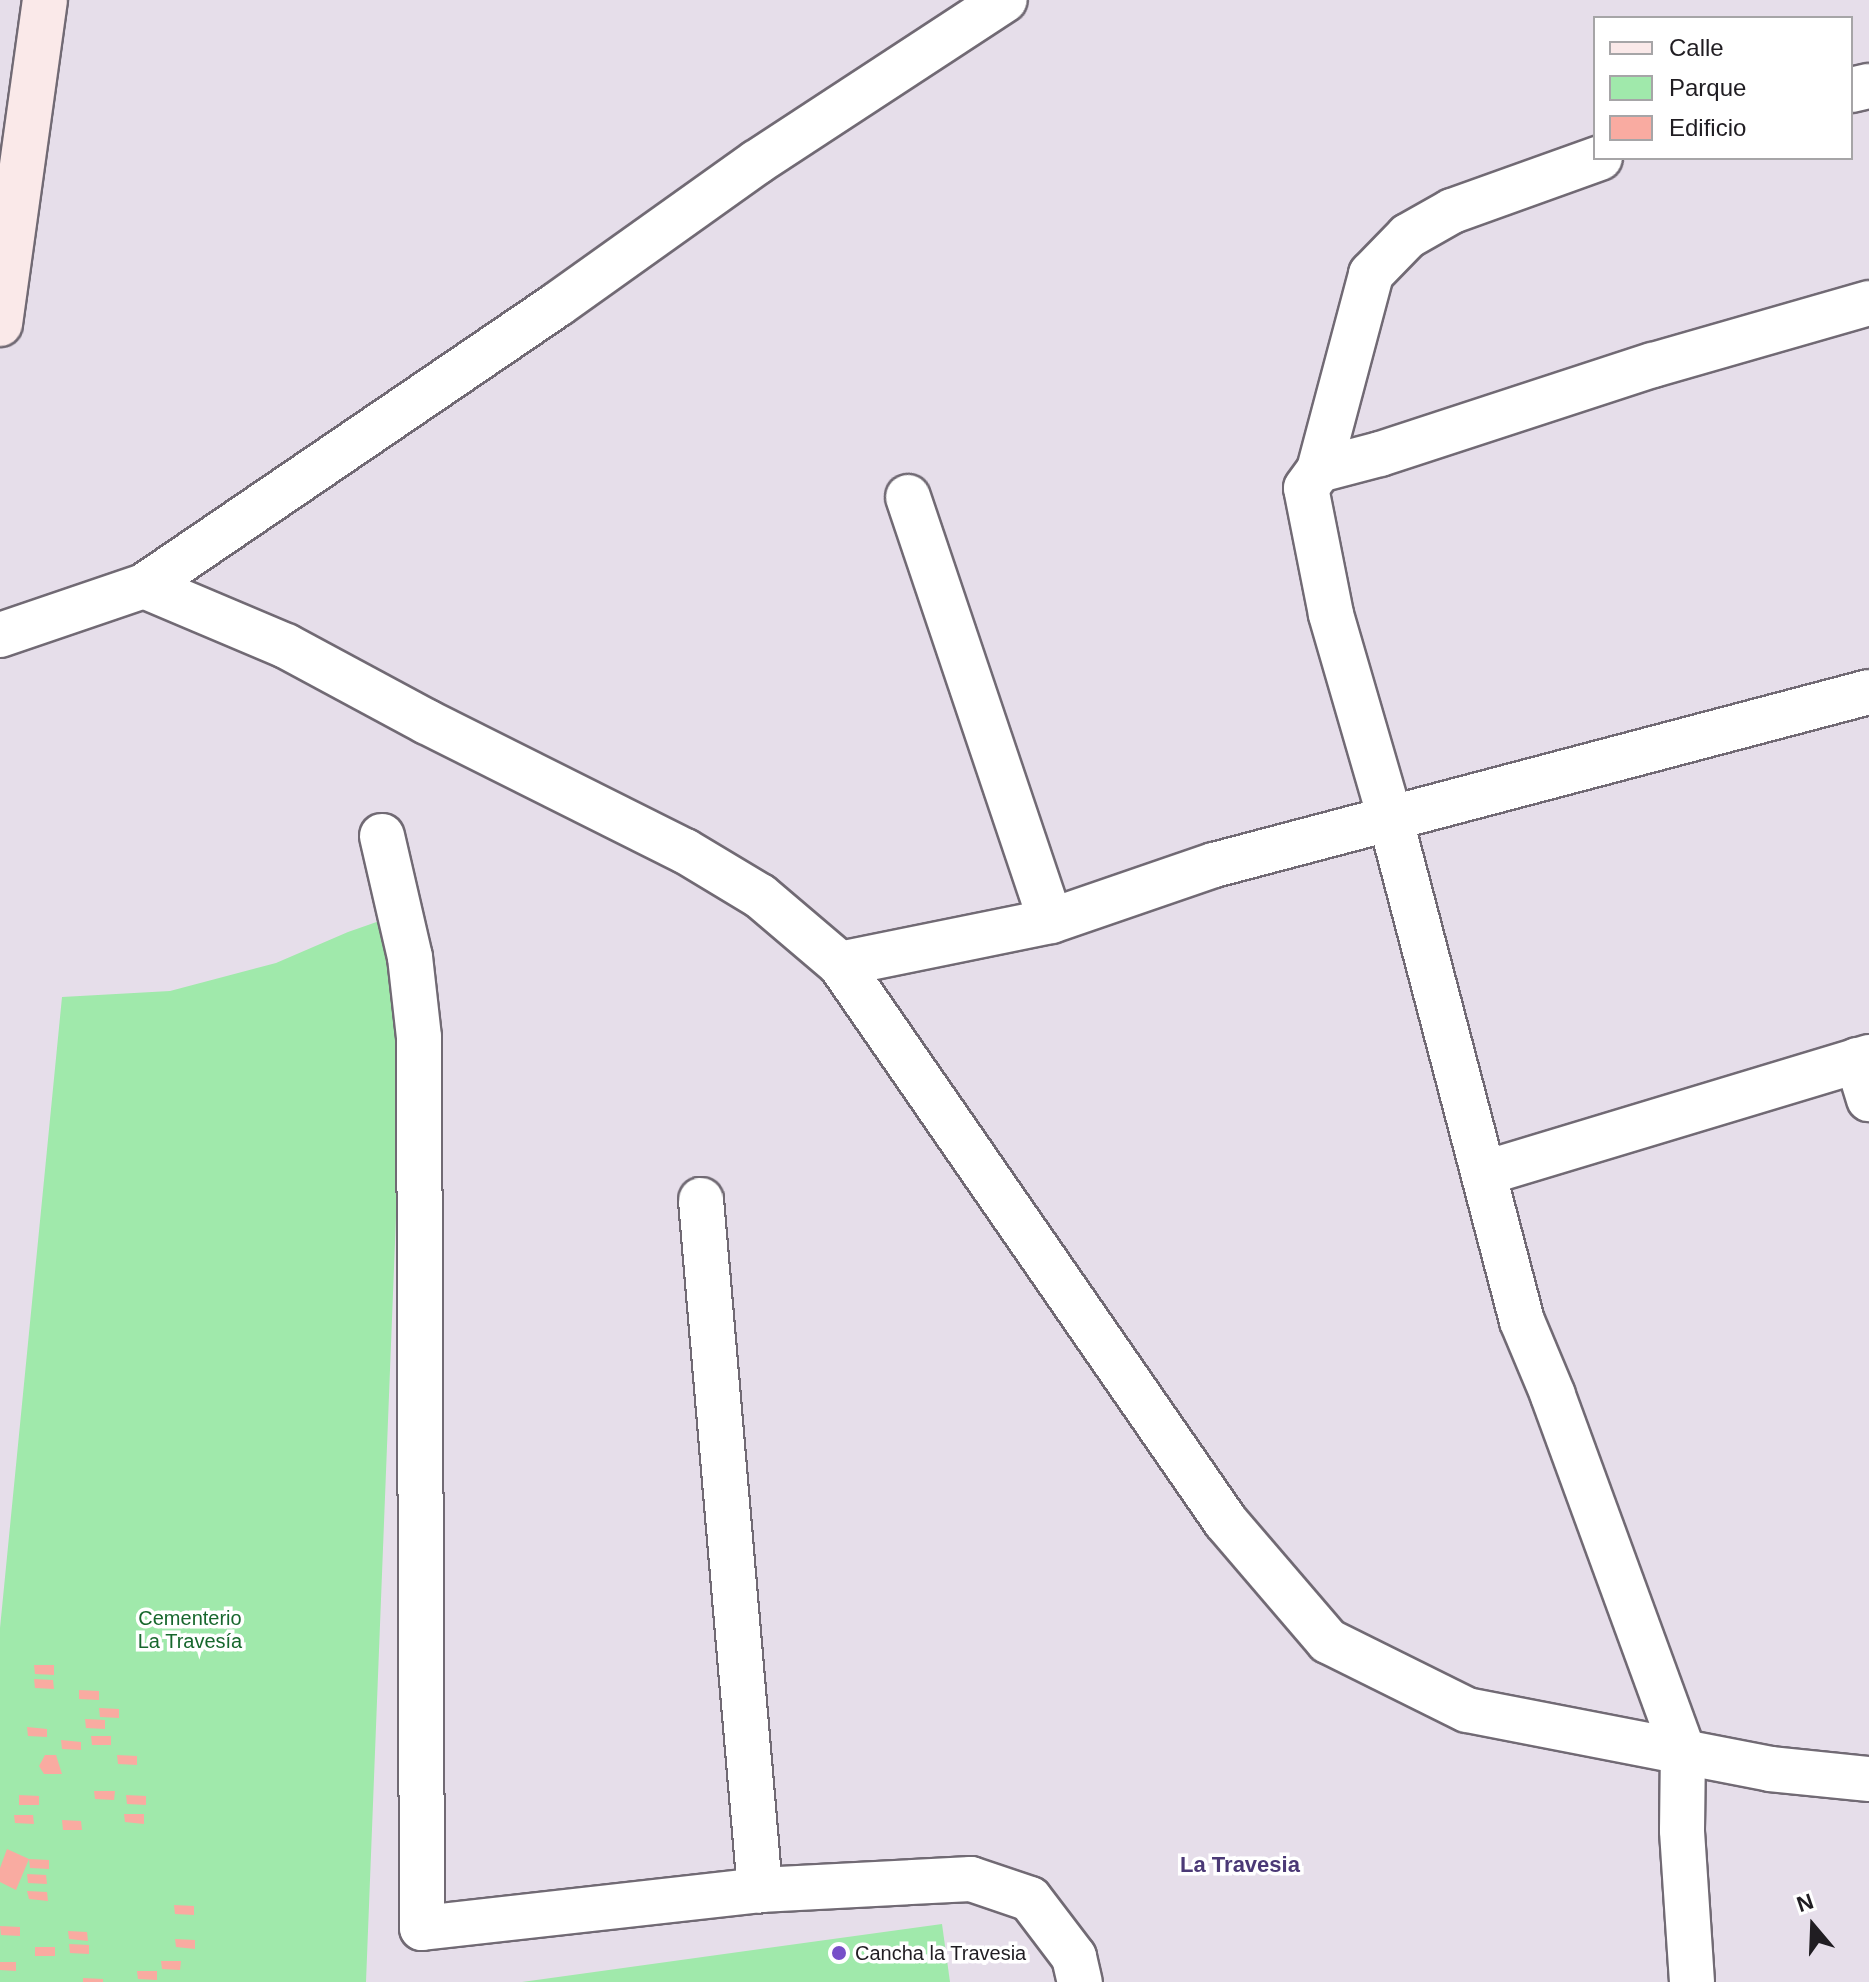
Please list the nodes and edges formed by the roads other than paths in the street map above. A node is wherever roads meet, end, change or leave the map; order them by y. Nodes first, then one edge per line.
1 (45, 0) edge
2 (1005, 0) edge
3 (1594, 160) edge
4 (1869, 303) edge
5 (0, 324) edge
6 (1319, 470) junction
7 (908, 497) dead end
8 (144, 586) junction
9 (0, 635) edge
10 (1869, 692) edge
11 (1391, 821) junction
12 (382, 836) dead end
13 (1051, 921) junction
14 (840, 964) junction
15 (1865, 1072) edge
16 (1485, 1173) junction
17 (701, 1200) dead end
18 (1683, 1751) junction
19 (1869, 1779) edge
20 (760, 1890) junction
21 (1080, 1982) edge
22 (1692, 1982) edge

1 - 5 street
2 - 8 street
3 - 6 street
4 - 6 street
6 - 11 street
7 - 13 street
8 - 9 street
8 - 14 street
10 - 11 street
11 - 13 street
11 - 16 street
12 - 20 street
13 - 14 street
14 - 18 street
15 - 16 street
16 - 18 street
17 - 20 street
18 - 19 street
18 - 22 street
20 - 21 street

